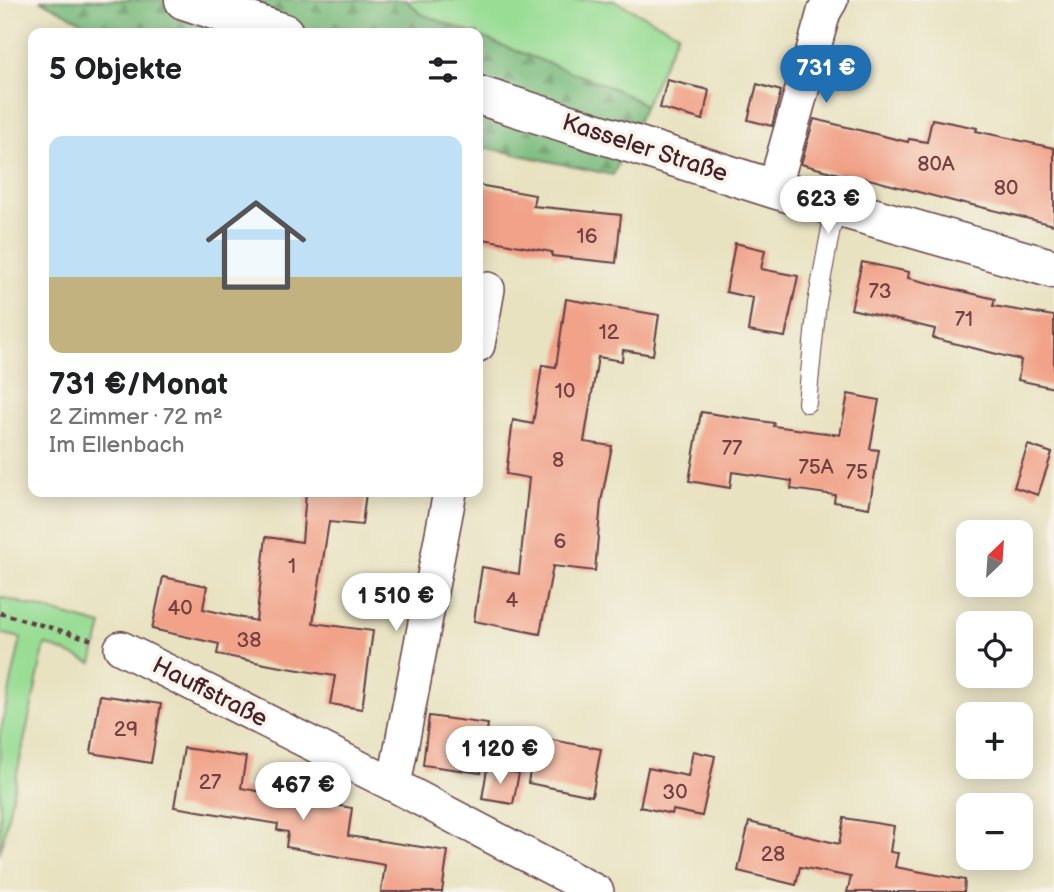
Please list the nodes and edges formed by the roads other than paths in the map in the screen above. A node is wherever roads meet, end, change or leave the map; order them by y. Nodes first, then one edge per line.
1 (184, 0) edge
2 (831, 0) edge
3 (269, 28) edge
4 (483, 97) edge
5 (774, 189) junction
6 (835, 207) junction
7 (1054, 269) edge
8 (488, 289) dead end
9 (483, 317) edge
10 (807, 403) dead end
11 (449, 497) edge
12 (121, 648) road end
13 (394, 785) junction
14 (597, 892) edge

1 - 3 street
2 - 5 street
4 - 5 street, Kasseler Straße
5 - 6 street, Kasseler Straße
6 - 7 street, Kasseler Straße
6 - 10 lane
8 - 9 street
11 - 13 street
12 - 13 street, Hauffstraße
13 - 14 street, Hauffstraße

